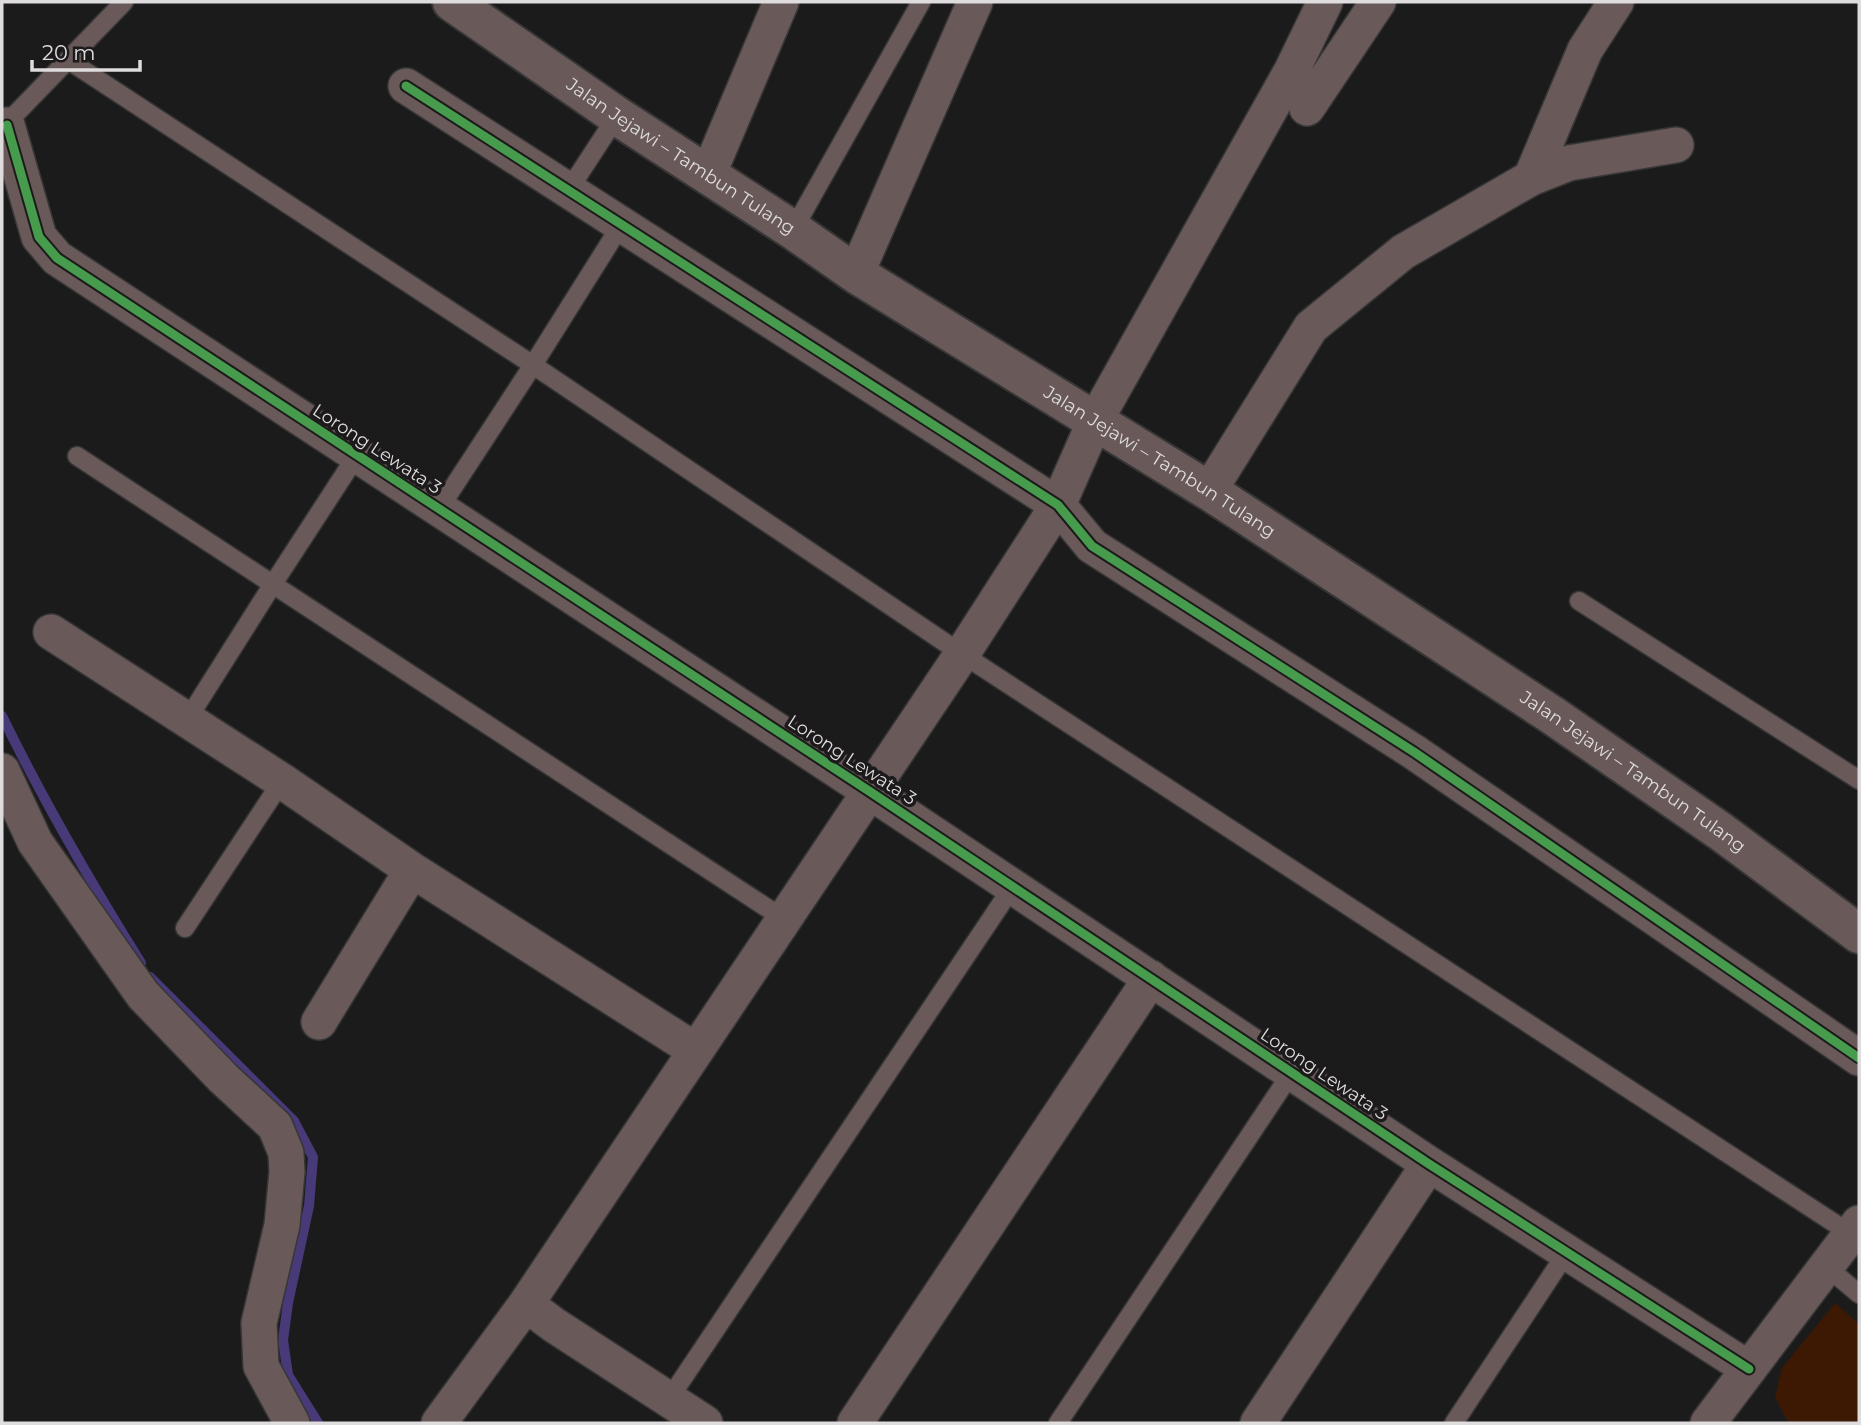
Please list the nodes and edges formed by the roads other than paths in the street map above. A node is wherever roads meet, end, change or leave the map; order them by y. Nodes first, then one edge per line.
1 (124, 2) edge
2 (452, 2) edge
3 (781, 2) edge
4 (921, 2) edge
5 (975, 2) edge
6 (1325, 2) edge
7 (1378, 2) edge
8 (1616, 2) edge
9 (68, 60) junction
10 (406, 86) dead end
11 (1307, 108) dead end
12 (617, 116) junction
13 (4, 126) edge
14 (1676, 145) dead end
15 (708, 175) junction
16 (1531, 178) junction
17 (568, 191) junction
18 (621, 225) junction
19 (793, 230) junction
20 (856, 274) junction
21 (533, 365) junction
22 (1095, 421) junction
23 (357, 455) junction
24 (77, 456) dead end
25 (1209, 491) junction
26 (1058, 505) junction
27 (439, 509) junction
28 (273, 584) junction
29 (1579, 601) dead end
30 (51, 632) dead end
31 (962, 654) junction
32 (187, 720) junction
33 (2, 771) edge
34 (1859, 780) edge
35 (282, 781) junction
36 (869, 791) junction
37 (412, 870) junction
38 (1013, 886) junction
39 (784, 919) junction
40 (185, 928) dead end
41 (1859, 934) edge
42 (1151, 978) junction
43 (319, 1023) dead end
44 (695, 1050) junction
45 (1859, 1058) edge
46 (1292, 1072) junction
47 (1429, 1164) junction
48 (1855, 1228) edge
49 (1567, 1252) junction
50 (1827, 1267) junction
51 (1859, 1294) edge
52 (526, 1304) junction
53 (1749, 1369) junction
54 (669, 1399) junction
55 (1718, 1420) edge
56 (292, 1423) edge
57 (439, 1423) edge
58 (705, 1423) edge
59 (855, 1423) edge
60 (1058, 1423) edge
61 (1258, 1423) edge
62 (1454, 1423) edge

1 - 9 lane
2 - 12 street, Jalan Jejawi – Tambun Tulang
3 - 15 street
4 - 19 lane
5 - 20 street
6 - 22 street
7 - 11 street
8 - 16 street
9 - 13 lane
9 - 21 lane
10 - 17 street
12 - 15 street, Jalan Jejawi – Tambun Tulang
12 - 17 lane
13 - 23 street, Lorong Lewata 3
14 - 16 street
15 - 19 street, Jalan Jejawi – Tambun Tulang
16 - 25 street
17 - 18 street
18 - 21 lane
18 - 26 street
19 - 20 street, Jalan Jejawi – Tambun Tulang
20 - 22 street, Jalan Jejawi – Tambun Tulang
21 - 27 lane
21 - 31 lane
22 - 25 street, Jalan Jejawi – Tambun Tulang
22 - 26 street
23 - 27 street, Lorong Lewata 3
23 - 28 lane
24 - 28 lane
25 - 41 street, Jalan Jejawi – Tambun Tulang
26 - 31 street
26 - 45 street
27 - 36 street, Lorong Lewata 3
28 - 32 lane
28 - 39 lane
29 - 34 lane
30 - 32 street
31 - 36 street
31 - 48 lane
32 - 35 street
33 - 56 street
35 - 37 street
35 - 40 lane
36 - 38 street, Lorong Lewata 3
36 - 39 street
37 - 43 street
37 - 44 street
38 - 42 street, Lorong Lewata 3
38 - 54 lane
39 - 44 street
42 - 46 street, Lorong Lewata 3
42 - 59 street
44 - 52 street
46 - 47 street, Lorong Lewata 3
46 - 60 lane
47 - 49 street, Lorong Lewata 3
47 - 61 street
48 - 50 street
49 - 53 street, Lorong Lewata 3
49 - 62 lane
50 - 51 lane
50 - 53 street
52 - 54 street
52 - 57 street
53 - 55 street
54 - 58 street

